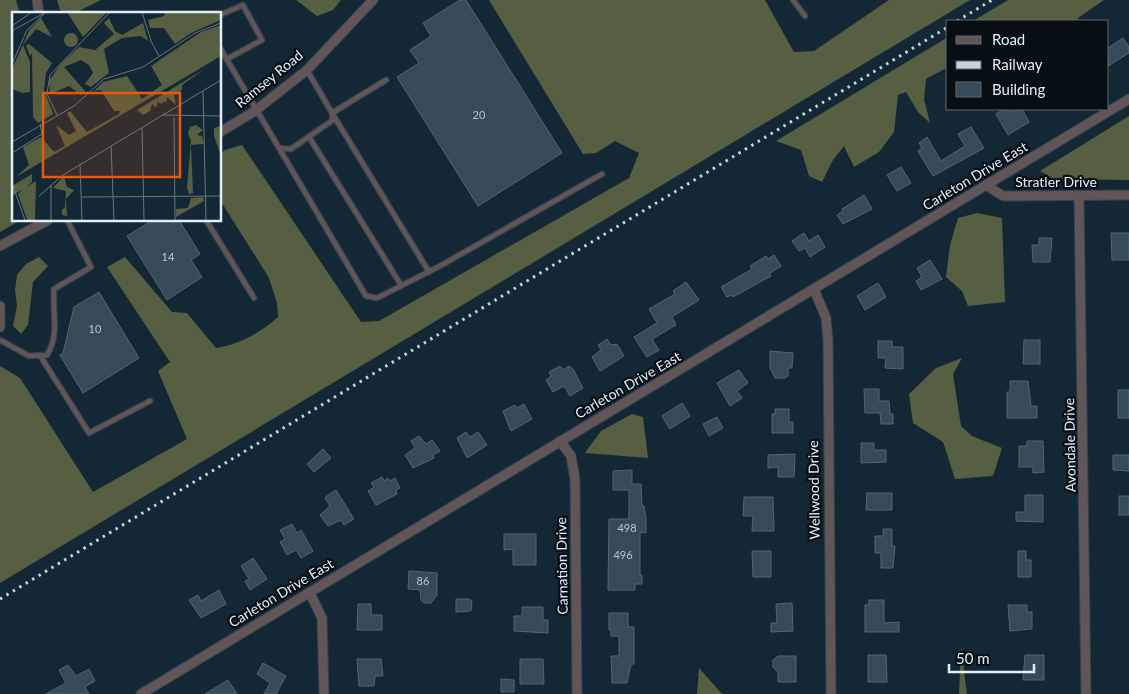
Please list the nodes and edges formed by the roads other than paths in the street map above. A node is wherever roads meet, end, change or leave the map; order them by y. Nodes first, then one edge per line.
1 (373, 0) edge
2 (793, 0) edge
3 (221, 15) edge
4 (805, 16) dead end
5 (221, 50) edge
6 (227, 59) junction
7 (307, 70) junction
8 (386, 80) dead end
9 (1129, 99) edge
10 (256, 110) junction
11 (332, 113) junction
12 (221, 131) edge
13 (309, 137) junction
14 (279, 148) junction
15 (602, 174) dead end
16 (986, 185) junction
17 (1079, 196) junction
18 (1129, 196) edge
19 (46, 221) edge
20 (68, 221) edge
21 (207, 221) edge
22 (0, 246) edge
23 (429, 272) junction
24 (401, 285) junction
25 (814, 289) junction
26 (254, 298) dead end
27 (0, 306) edge
28 (0, 327) edge
29 (0, 340) edge
30 (41, 357) junction
31 (150, 402) dead end
32 (560, 441) junction
33 (310, 593) junction
34 (141, 694) edge
35 (324, 694) edge
36 (577, 694) edge
37 (830, 694) edge
38 (1086, 694) edge

1 - 7 street, Ramsey Road
2 - 4 lane
3 - 6 lane
5 - 6 lane
6 - 10 lane
7 - 10 street, Ramsey Road
7 - 11 lane
8 - 11 lane
9 - 16 street, Carleton Drive East
10 - 12 street, Ramsey Road
10 - 14 lane
11 - 13 lane
11 - 23 lane
13 - 14 lane
13 - 24 lane
14 - 24 lane
15 - 23 lane
16 - 17 street, Stratler Drive
16 - 25 street, Carleton Drive East
17 - 18 street, Stratler Drive
17 - 38 street, Avondale Drive
19 - 22 street
20 - 30 lane
21 - 26 lane
23 - 24 lane
25 - 32 street, Carleton Drive East
25 - 37 street, Wellwood Drive
27 - 28 street
29 - 30 lane
30 - 31 lane
32 - 33 street, Carleton Drive East
32 - 36 street, Carnation Drive
33 - 34 street, Carleton Drive East
33 - 35 street

